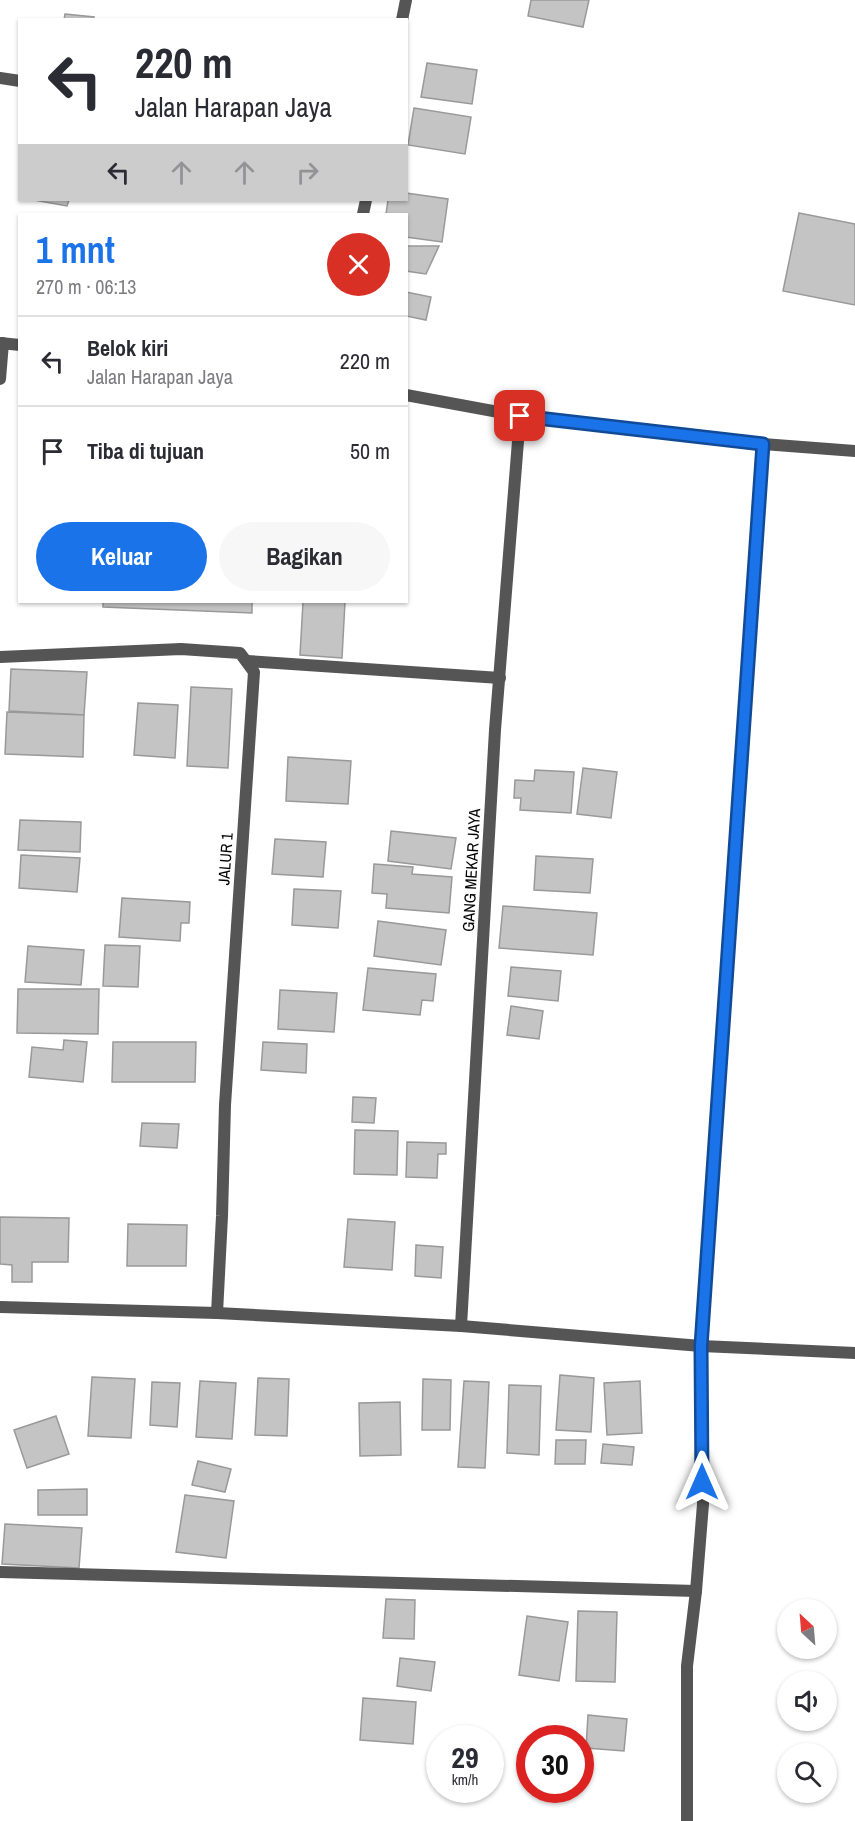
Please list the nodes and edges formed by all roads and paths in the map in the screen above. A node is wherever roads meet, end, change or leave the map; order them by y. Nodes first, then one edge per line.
1 (406, 0) edge
2 (402, 18) edge
3 (0, 78) edge
4 (18, 81) edge
5 (1, 343) edge
6 (18, 345) edge
7 (0, 379) edge
8 (408, 395) edge
9 (520, 416) junction
10 (763, 444) junction
11 (855, 451) edge
12 (0, 657) edge
13 (247, 661) junction
14 (500, 678) junction
15 (0, 1307) edge
16 (217, 1313) junction
17 (461, 1326) junction
18 (701, 1346) junction
19 (855, 1353) edge
20 (0, 1572) edge
21 (696, 1591) junction
22 (687, 1821) edge

1 - 2 street
3 - 4 street
5 - 6 street
5 - 7 street
8 - 9 street
9 - 10 street
9 - 14 street, GANG MEKAR JAYA
10 - 11 street
10 - 18 street
12 - 13 street
13 - 14 street
13 - 16 street, JALUR 1
14 - 17 street, GANG MEKAR JAYA
15 - 16 street
16 - 17 street
17 - 18 street
18 - 19 street
18 - 21 street
20 - 21 street
21 - 22 street

